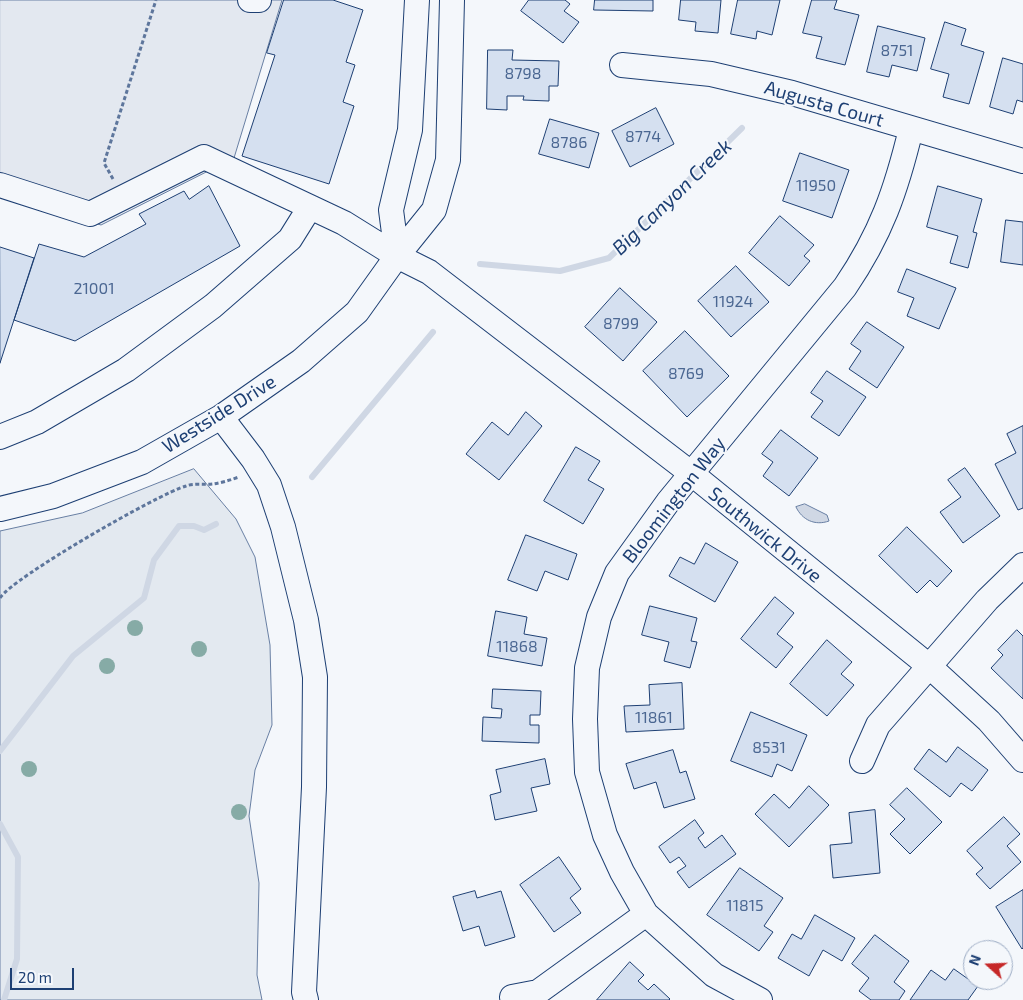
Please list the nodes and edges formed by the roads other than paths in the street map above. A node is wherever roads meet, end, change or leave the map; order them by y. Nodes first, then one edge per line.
1 (417, 0) edge
2 (452, 0) edge
3 (622, 65) dead end
4 (911, 129) junction
5 (1023, 161) edge
6 (0, 186) edge
7 (310, 207) junction
8 (397, 256) junction
9 (221, 417) junction
10 (0, 436) edge
11 (692, 474) junction
12 (0, 509) edge
13 (1023, 565) edge
14 (929, 666) junction
15 (1023, 760) edge
16 (862, 762) dead end
17 (646, 914) junction
18 (512, 997) dead end
19 (306, 1000) edge
20 (760, 1000) edge

1 - 8 street
2 - 8 street, Westside Drive
3 - 4 street, Augusta Court
4 - 5 street, Augusta Court
4 - 11 street, Bloomington Way
6 - 7 street, Southwick Drive
7 - 8 street, Southwick Drive
7 - 10 street
8 - 9 street, Westside Drive
8 - 11 street, Southwick Drive
9 - 12 street, Westside Drive
9 - 19 street
11 - 14 street, Southwick Drive
11 - 17 street, Bloomington Way
13 - 14 street
14 - 15 street, Southwick Drive
14 - 16 street
17 - 18 street
17 - 20 street, Bloomington Way

